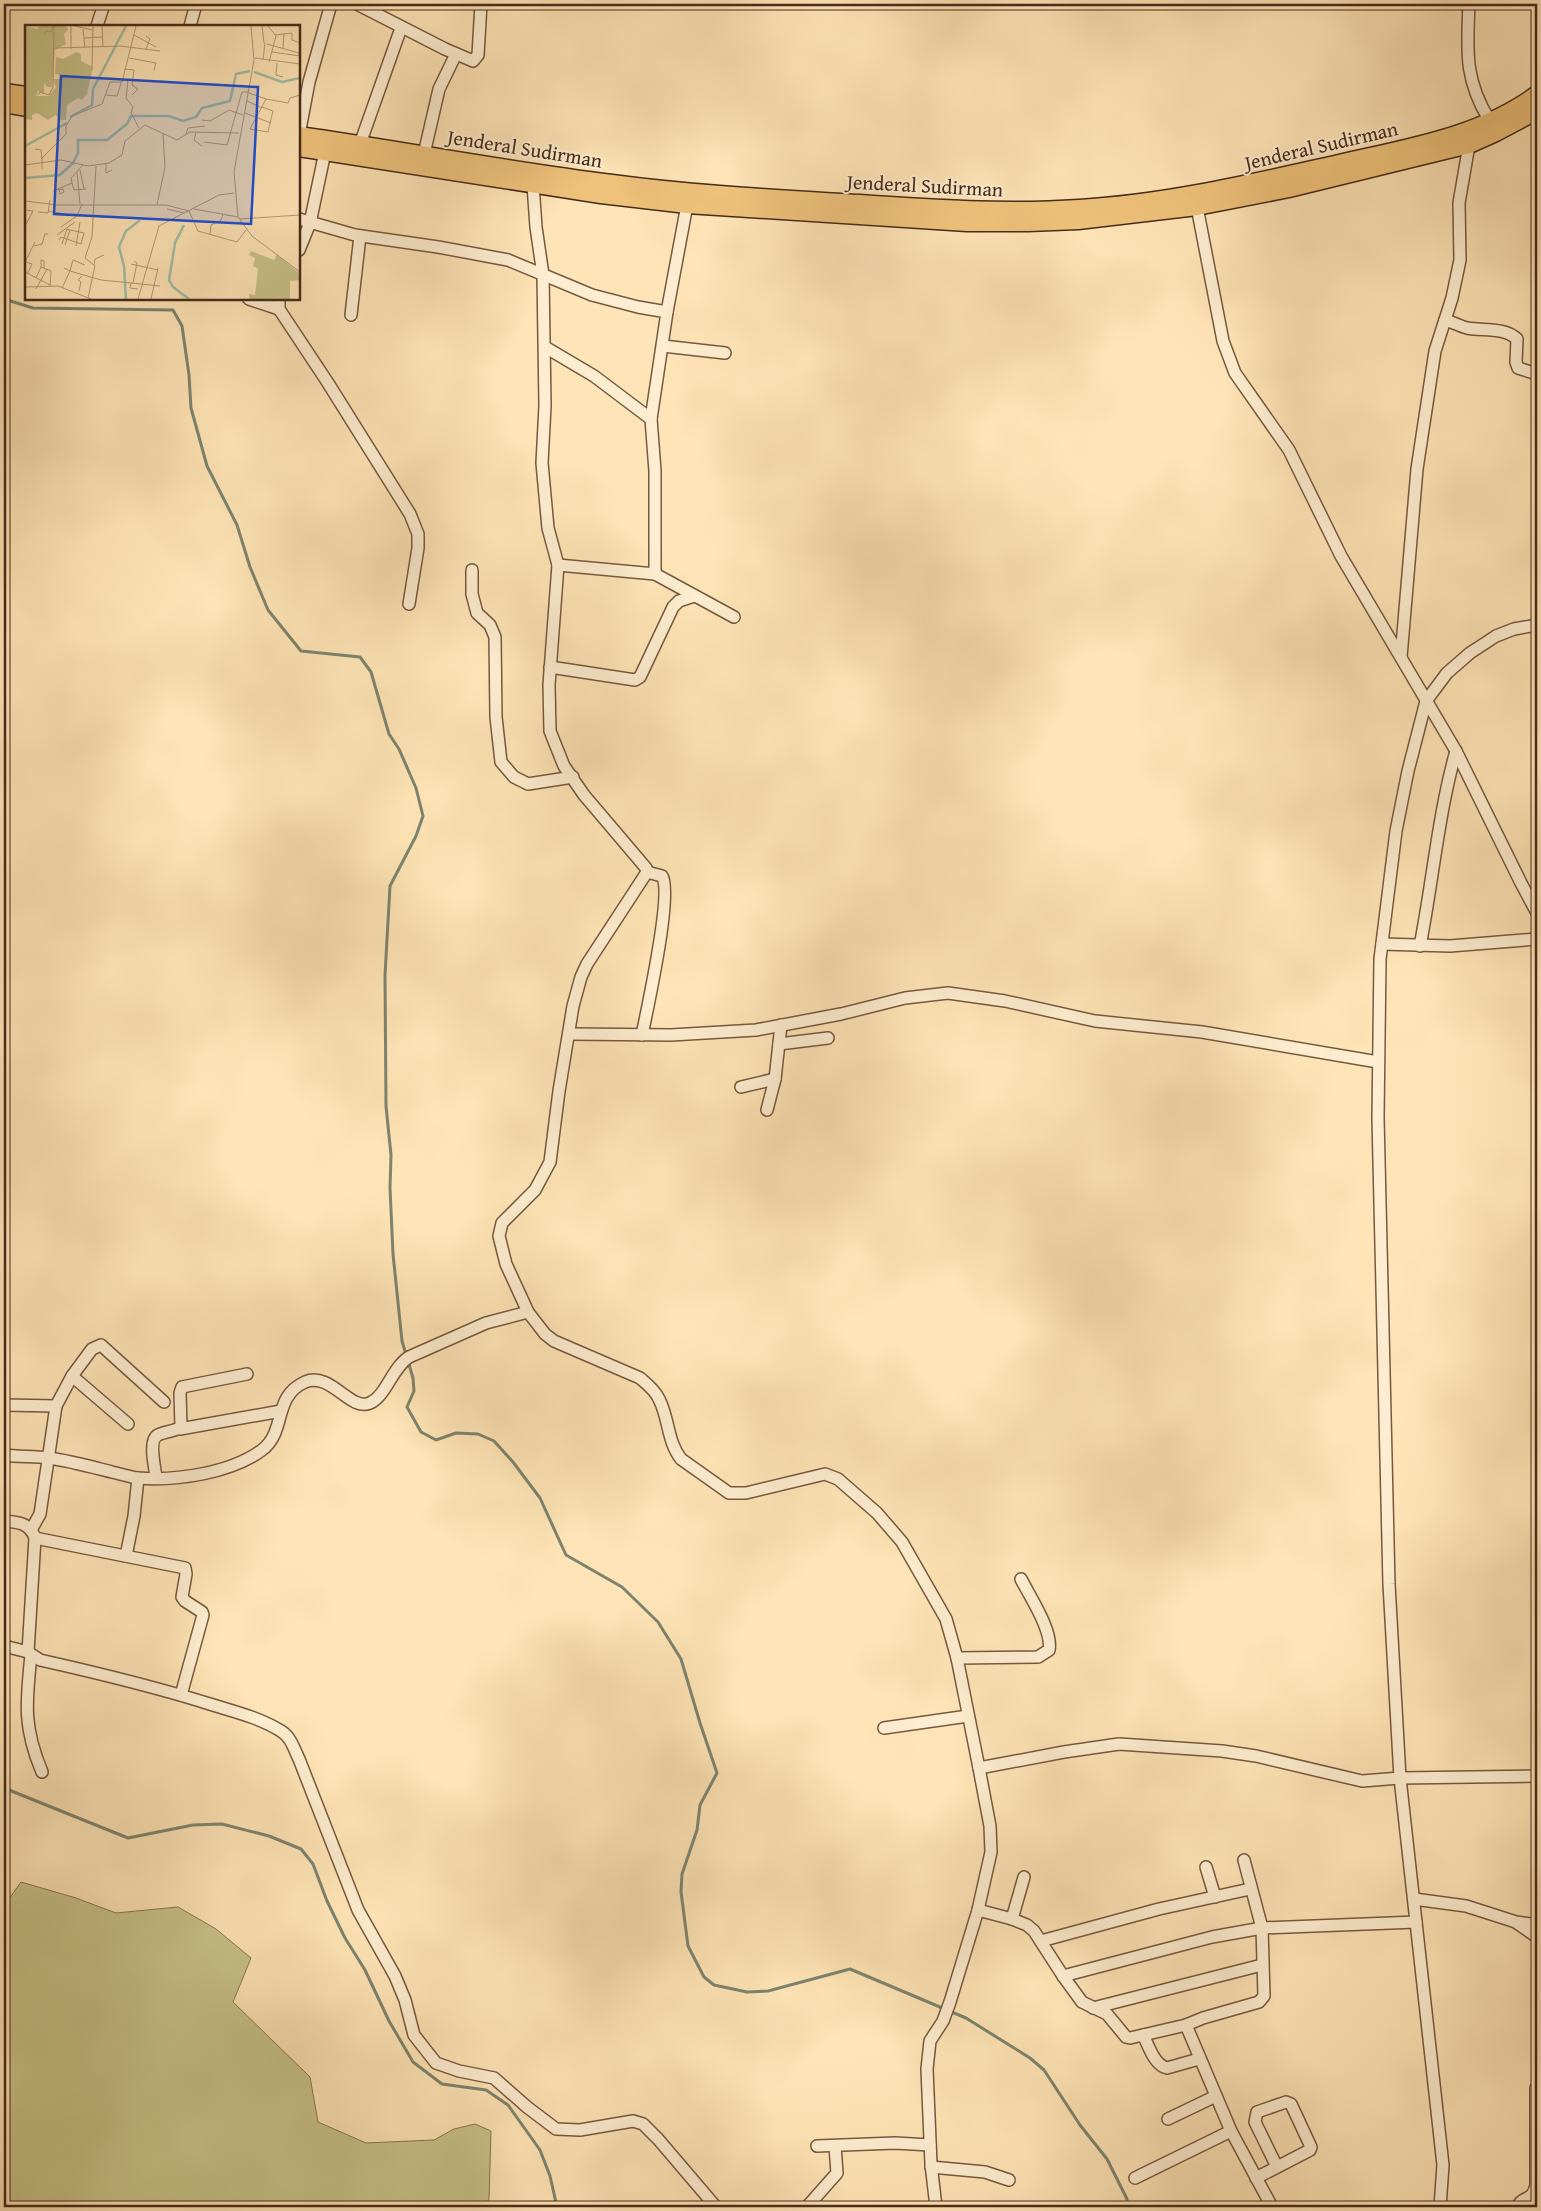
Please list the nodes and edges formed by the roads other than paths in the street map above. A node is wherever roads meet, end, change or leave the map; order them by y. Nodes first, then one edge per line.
1 (104, 4) edge
2 (196, 4) edge
3 (331, 4) edge
4 (357, 4) edge
5 (480, 4) edge
6 (1469, 4) edge
7 (96, 25) edge
8 (190, 25) edge
9 (401, 28) junction
10 (456, 54) junction
11 (4, 92) edge
12 (1537, 94) edge
13 (25, 95) edge
14 (4, 104) edge
15 (25, 108) edge
16 (1537, 111) edge
17 (1490, 121) junction
18 (300, 129) edge
19 (300, 135) edge
20 (360, 144) junction
21 (1469, 145) junction
22 (300, 148) edge
23 (325, 152) junction
24 (424, 154) junction
25 (533, 185) junction
26 (686, 205) junction
27 (1197, 207) junction
28 (300, 219) edge
29 (310, 223) junction
30 (360, 236) junction
31 (300, 248) edge
32 (543, 275) junction
33 (255, 300) edge
34 (279, 304) edge
35 (667, 312) junction
36 (351, 315) dead end
37 (1445, 320) junction
38 (663, 346) junction
39 (545, 348) junction
40 (725, 353) dead end
41 (1537, 374) edge
42 (651, 419) junction
43 (558, 565) junction
44 (472, 570) dead end
45 (655, 574) junction
46 (694, 596) junction
47 (409, 604) dead end
48 (734, 617) dead end
49 (1537, 625) edge
50 (1401, 657) junction
51 (550, 668) junction
52 (1426, 701) junction
53 (1456, 750) junction
54 (572, 778) junction
55 (647, 872) junction
56 (1537, 913) edge
57 (1537, 939) edge
58 (1382, 944) junction
59 (1420, 946) junction
60 (782, 1025) junction
61 (569, 1034) junction
62 (642, 1035) junction
63 (828, 1038) dead end
64 (779, 1044) junction
65 (1378, 1062) junction
66 (775, 1079) junction
67 (741, 1087) dead end
68 (767, 1110) dead end
69 (528, 1312) junction
70 (248, 1374) dead end
71 (72, 1376) junction
72 (164, 1402) dead end
73 (4, 1405) edge
74 (56, 1406) junction
75 (281, 1411) junction
76 (128, 1424) dead end
77 (180, 1429) junction
78 (4, 1455) edge
79 (50, 1458) junction
80 (156, 1477) junction
81 (138, 1478) junction
82 (4, 1521) edge
83 (33, 1534) junction
84 (126, 1556) junction
85 (1021, 1579) dead end
86 (4, 1646) edge
87 (29, 1654) junction
88 (957, 1658) junction
89 (181, 1695) junction
90 (968, 1716) junction
91 (884, 1728) dead end
92 (979, 1768) junction
93 (42, 1772) dead end
94 (1537, 1776) edge
95 (1400, 1778) junction
96 (1244, 1860) dead end
97 (1206, 1867) dead end
98 (1024, 1877) dead end
99 (1250, 1889) junction
100 (1215, 1897) junction
101 (1414, 1899) junction
102 (978, 1910) junction
103 (1012, 1919) junction
104 (1416, 1922) junction
105 (1516, 1922) junction
106 (1537, 1925) edge
107 (1262, 1928) junction
108 (1537, 1937) edge
109 (1041, 1942) junction
110 (1262, 1965) junction
111 (1063, 1976) junction
112 (1092, 2008) junction
113 (1186, 2025) junction
114 (1143, 2035) junction
115 (1199, 2059) junction
116 (1536, 2088) dead end
117 (1216, 2096) junction
118 (1168, 2119) dead end
119 (1231, 2131) junction
120 (930, 2145) junction
121 (817, 2146) dead end
122 (835, 2146) junction
123 (932, 2167) junction
124 (1277, 2168) junction
125 (1135, 2178) dead end
126 (1256, 2178) junction
127 (1009, 2180) dead end
128 (716, 2207) edge
129 (807, 2207) edge
130 (936, 2207) edge
131 (1272, 2207) edge
132 (1440, 2207) edge
133 (1517, 2207) edge

1 - 7 street
2 - 8 street
3 - 18 street
4 - 9 street
5 - 10 street
6 - 17 street
9 - 10 street
9 - 20 street
10 - 24 street
11 - 13 highway
12 - 17 highway, Jenderal Sudirman
14 - 15 highway
16 - 21 highway
17 - 24 highway, Jenderal Sudirman
19 - 20 highway, Jenderal Sudirman
20 - 24 highway, Jenderal Sudirman
21 - 27 highway
21 - 37 street
22 - 23 highway
23 - 25 highway
23 - 29 street
25 - 26 highway
25 - 32 street
26 - 27 highway
26 - 35 street
27 - 50 street
28 - 29 street
29 - 30 street
29 - 31 street
30 - 32 street
30 - 36 street
32 - 35 street
32 - 39 street
33 - 34 street
34 - 47 street
35 - 38 street
37 - 41 street
37 - 50 street
38 - 40 street
38 - 42 street
39 - 42 street
39 - 43 street
42 - 45 street
43 - 45 street
43 - 51 street
44 - 54 street
45 - 46 street
46 - 48 street
46 - 51 street
49 - 52 street
50 - 52 street
51 - 54 street
52 - 53 street
52 - 58 street
53 - 56 street
53 - 59 street
54 - 55 street
55 - 61 street
55 - 62 street
57 - 59 street
58 - 59 street
58 - 65 street
60 - 62 street
60 - 64 street
60 - 65 street
61 - 62 street
61 - 69 street
63 - 64 street
64 - 66 street
65 - 95 street
66 - 67 street
66 - 68 street
69 - 75 street
69 - 88 street
70 - 77 street
71 - 72 street
71 - 74 street
71 - 76 street
73 - 74 street
74 - 79 street
75 - 77 street
75 - 80 street
77 - 80 street
78 - 79 street
79 - 81 street
79 - 83 street
80 - 81 street
81 - 84 street
82 - 83 street
83 - 84 street
83 - 87 street
84 - 89 street
85 - 88 street
86 - 87 street
87 - 89 street
87 - 93 street
88 - 90 street
89 - 128 street
90 - 91 street
90 - 92 street
92 - 95 street
92 - 102 street
94 - 95 street
95 - 101 street
96 - 99 street
97 - 100 street
98 - 103 street
99 - 100 street
99 - 107 street
100 - 109 street
101 - 104 street
101 - 105 street
102 - 103 street
102 - 120 street
103 - 109 street
104 - 107 street
104 - 132 street
105 - 106 street
105 - 108 street
107 - 110 street
107 - 111 street
109 - 111 street
110 - 112 street
110 - 113 street
111 - 112 street
112 - 114 street
113 - 114 street
113 - 115 street
114 - 115 street
115 - 117 street
116 - 133 street
117 - 118 street
117 - 119 street
119 - 125 street
119 - 126 street
120 - 122 street
120 - 123 street
121 - 122 street
122 - 129 street
123 - 127 street
123 - 130 street
124 - 124 street
124 - 126 street
126 - 131 street

